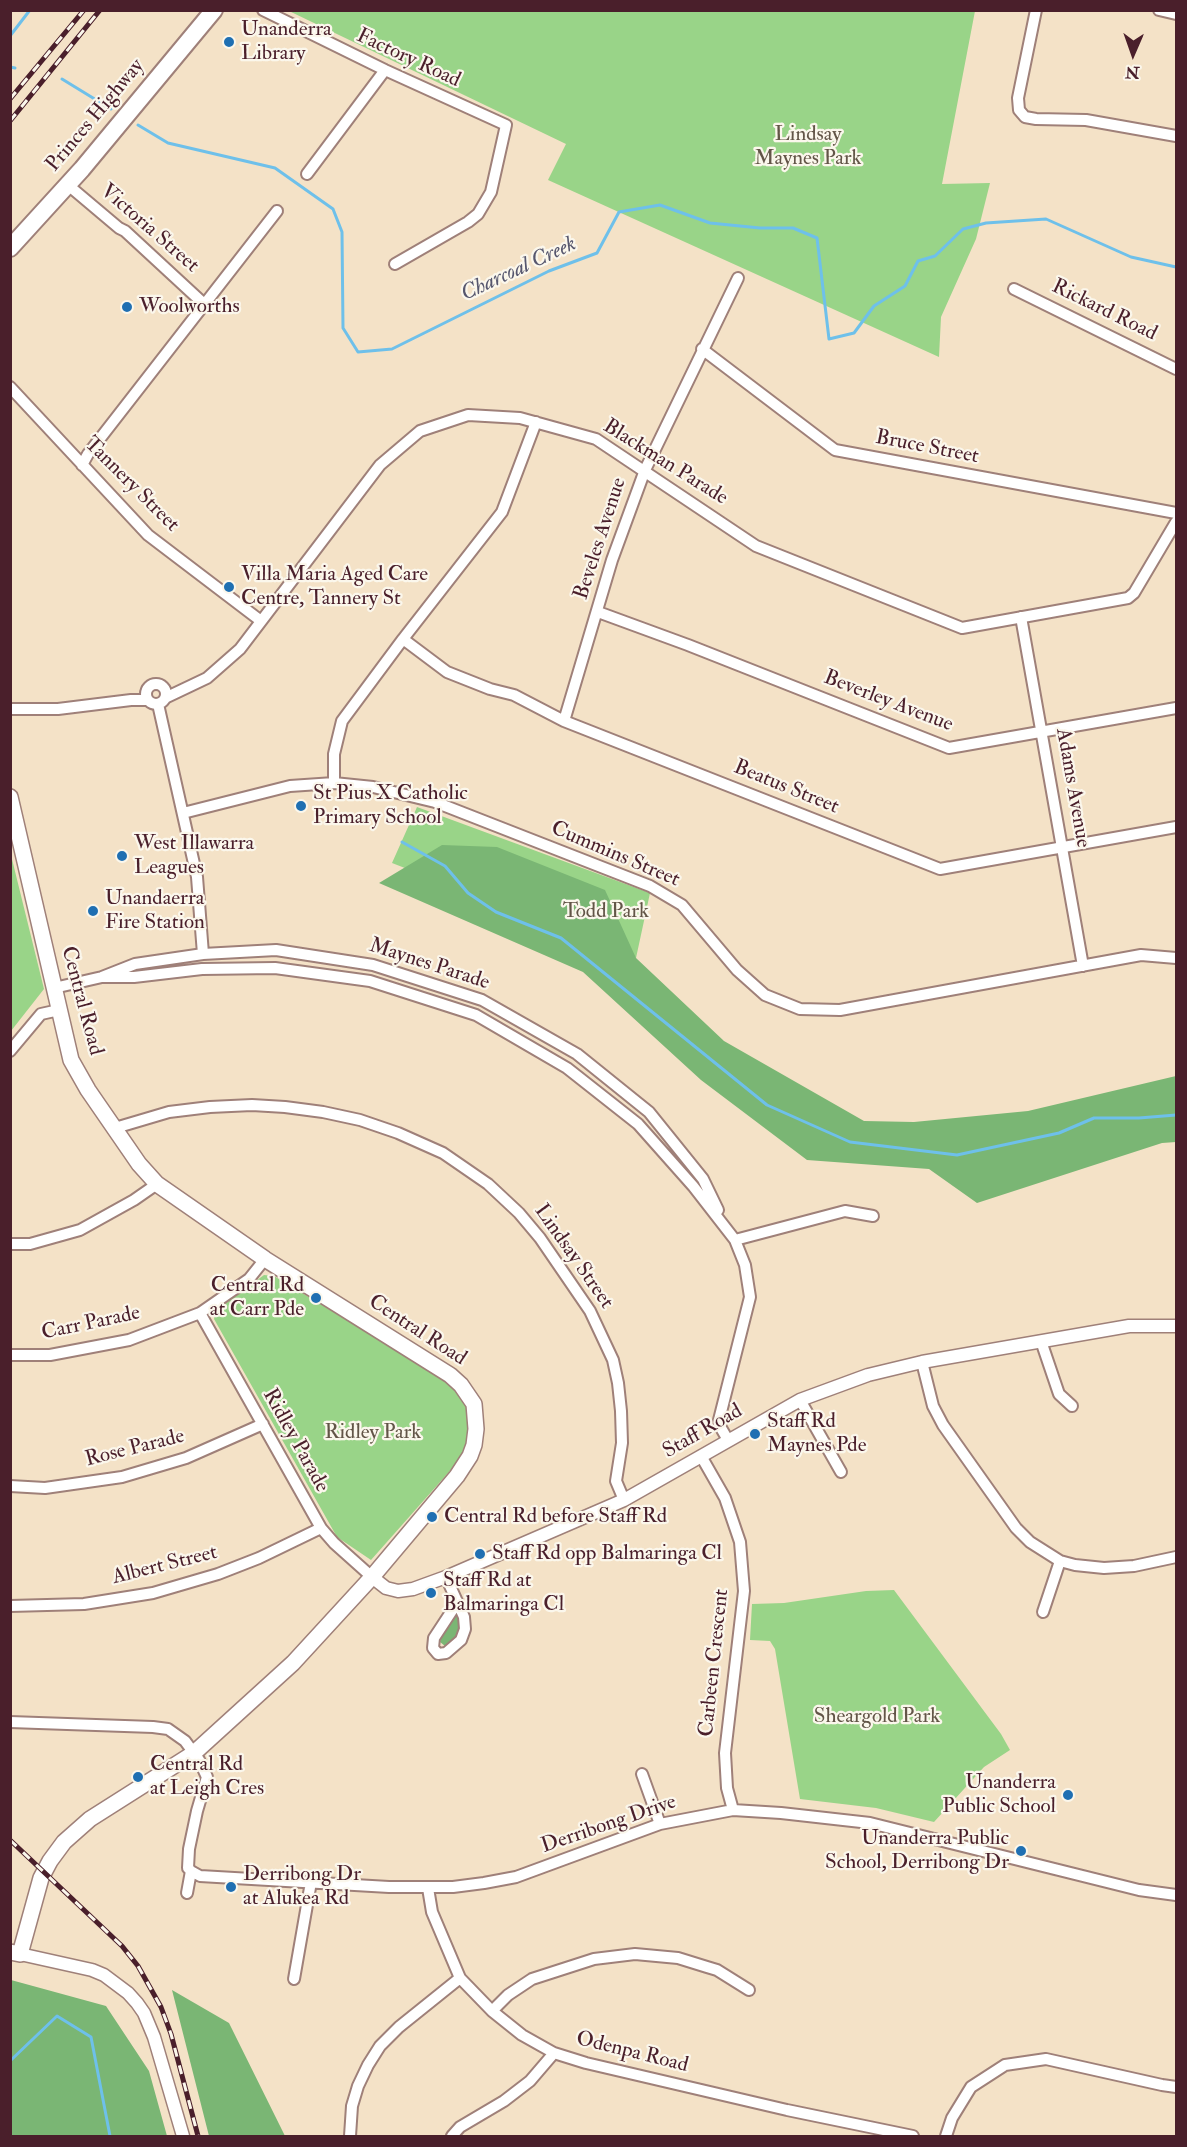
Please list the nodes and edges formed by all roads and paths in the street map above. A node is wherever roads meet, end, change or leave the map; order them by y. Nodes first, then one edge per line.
1 (214, 10) edge
2 (263, 10) edge
3 (1036, 10) edge
4 (1158, 10) edge
5 (1176, 14) edge
6 (385, 70) junction
7 (1176, 136) edge
8 (307, 174) dead end
9 (68, 185) junction
10 (277, 211) dead end
11 (10, 248) edge
12 (395, 264) dead end
13 (738, 278) dead end
14 (1014, 289) dead end
15 (204, 304) junction
16 (702, 350) junction
17 (1176, 369) edge
18 (10, 387) edge
19 (536, 422) junction
20 (82, 465) junction
21 (645, 470) junction
22 (1176, 513) edge
23 (1176, 522) edge
24 (598, 612) junction
25 (1022, 617) junction
26 (261, 621) junction
27 (403, 639) junction
28 (156, 697) junction
29 (1176, 708) edge
30 (10, 709) edge
31 (564, 721) junction
32 (1042, 733) junction
33 (334, 783) junction
34 (10, 797) edge
35 (183, 813) junction
36 (1176, 827) edge
37 (1063, 848) junction
38 (203, 954) junction
39 (1176, 958) edge
40 (1083, 966) junction
41 (102, 977) junction
42 (54, 988) junction
43 (59, 1010) junction
44 (10, 1051) edge
45 (115, 1128) junction
46 (157, 1184) junction
47 (873, 1216) dead end
48 (726, 1226) junction
49 (735, 1240) junction
50 (10, 1244) edge
51 (265, 1260) junction
52 (200, 1312) junction
53 (1176, 1326) edge
54 (1041, 1341) junction
55 (10, 1355) edge
56 (922, 1362) junction
57 (800, 1400) junction
58 (1072, 1406) dead end
59 (263, 1424) junction
60 (728, 1440) junction
61 (701, 1456) junction
62 (841, 1472) dead end
63 (10, 1486) edge
64 (624, 1500) junction
65 (321, 1528) junction
66 (1176, 1557) edge
67 (1060, 1561) junction
68 (372, 1577) junction
69 (446, 1577) junction
70 (457, 1603) dead end
71 (10, 1606) edge
72 (1043, 1612) dead end
73 (10, 1722) edge
74 (194, 1753) junction
75 (642, 1774) dead end
76 (733, 1810) junction
77 (660, 1824) junction
78 (191, 1871) junction
79 (311, 1882) junction
80 (428, 1888) junction
81 (187, 1893) dead end
82 (1176, 1895) edge
83 (15, 1953) edge
84 (294, 1978) dead end
85 (460, 1978) junction
86 (749, 1990) dead end
87 (492, 2011) junction
88 (554, 2053) junction
89 (1176, 2086) edge
90 (183, 2136) edge
91 (350, 2136) edge
92 (452, 2136) edge
93 (913, 2136) edge
94 (946, 2136) edge

1 - 9 main road, Princes Highway
2 - 6 street, Factory Road
3 - 7 street
4 - 5 street
6 - 8 street
6 - 12 street, Factory Road
9 - 11 main road, Princes Highway
9 - 15 street, Victoria Street
10 - 15 street
13 - 16 street, Beveles Avenue
14 - 17 street, Rickard Road
15 - 20 street
16 - 21 street, Beveles Avenue
16 - 22 street, Bruce Street
18 - 20 street, Tannery Street
19 - 21 street, Blackman Parade
19 - 26 street, Blackman Parade
19 - 27 street
20 - 26 street, Tannery Street
21 - 24 street, Beveles Avenue
21 - 25 street, Blackman Parade
23 - 25 street, Blackman Parade
24 - 31 street, Beveles Avenue
24 - 32 street, Beverley Avenue
25 - 32 street, Adams Avenue
26 - 28 street, Blackman Parade
27 - 31 street, Beatus Street
27 - 33 street
28 - 30 street, Blackman Parade
28 - 35 street
29 - 32 street, Beverley Avenue
31 - 37 street, Beatus Street
32 - 37 street, Adams Avenue
33 - 35 street, Cummins Street
33 - 40 street, Cummins Street
34 - 42 main road, Central Road
35 - 38 street
36 - 37 street, Beatus Street
37 - 40 street, Adams Avenue
38 - 41 street, Maynes Parade
38 - 48 street, Maynes Parade
39 - 40 street, Cummins Street
41 - 42 street, Maynes Parade
41 - 48 street, Maynes Parade
42 - 43 main road, Central Road
43 - 44 street
43 - 45 main road, Central Road
45 - 46 main road, Central Road
45 - 64 street, Lindsay Street
46 - 50 street
46 - 51 main road, Central Road
47 - 49 street
48 - 49 street, Maynes Parade
49 - 60 street, Maynes Parade
51 - 52 street, Carr Parade
51 - 68 main road, Central Road
52 - 55 street, Carr Parade
52 - 59 street, Ridley Parade
53 - 54 street, Staff Road
54 - 56 street, Staff Road
54 - 58 street
56 - 57 street, Staff Road
56 - 67 street
57 - 60 street, Staff Road
57 - 62 street
59 - 63 street, Rose Parade
59 - 65 street, Ridley Parade
60 - 61 street, Staff Road
61 - 64 street, Staff Road
61 - 76 street, Carbeen Crescent
64 - 69 street, Staff Road
65 - 68 street, Ridley Parade
65 - 71 street, Albert Street
66 - 67 street
67 - 72 street
68 - 69 street, Staff Road
68 - 74 main road, Central Road
69 - 70 street
73 - 74 street
74 - 78 street
74 - 83 main road, Central Road
75 - 77 street
76 - 77 street, Derribong Drive
76 - 82 street, Derribong Drive
77 - 80 street, Derribong Drive
78 - 79 street, Derribong Drive
78 - 81 street
79 - 80 street, Derribong Drive
79 - 84 street
80 - 85 street, Odenpa Road
83 - 90 street
85 - 87 street, Odenpa Road
85 - 91 street
86 - 87 street
87 - 88 street, Odenpa Road
88 - 92 street
88 - 93 street, Odenpa Road
89 - 94 street

